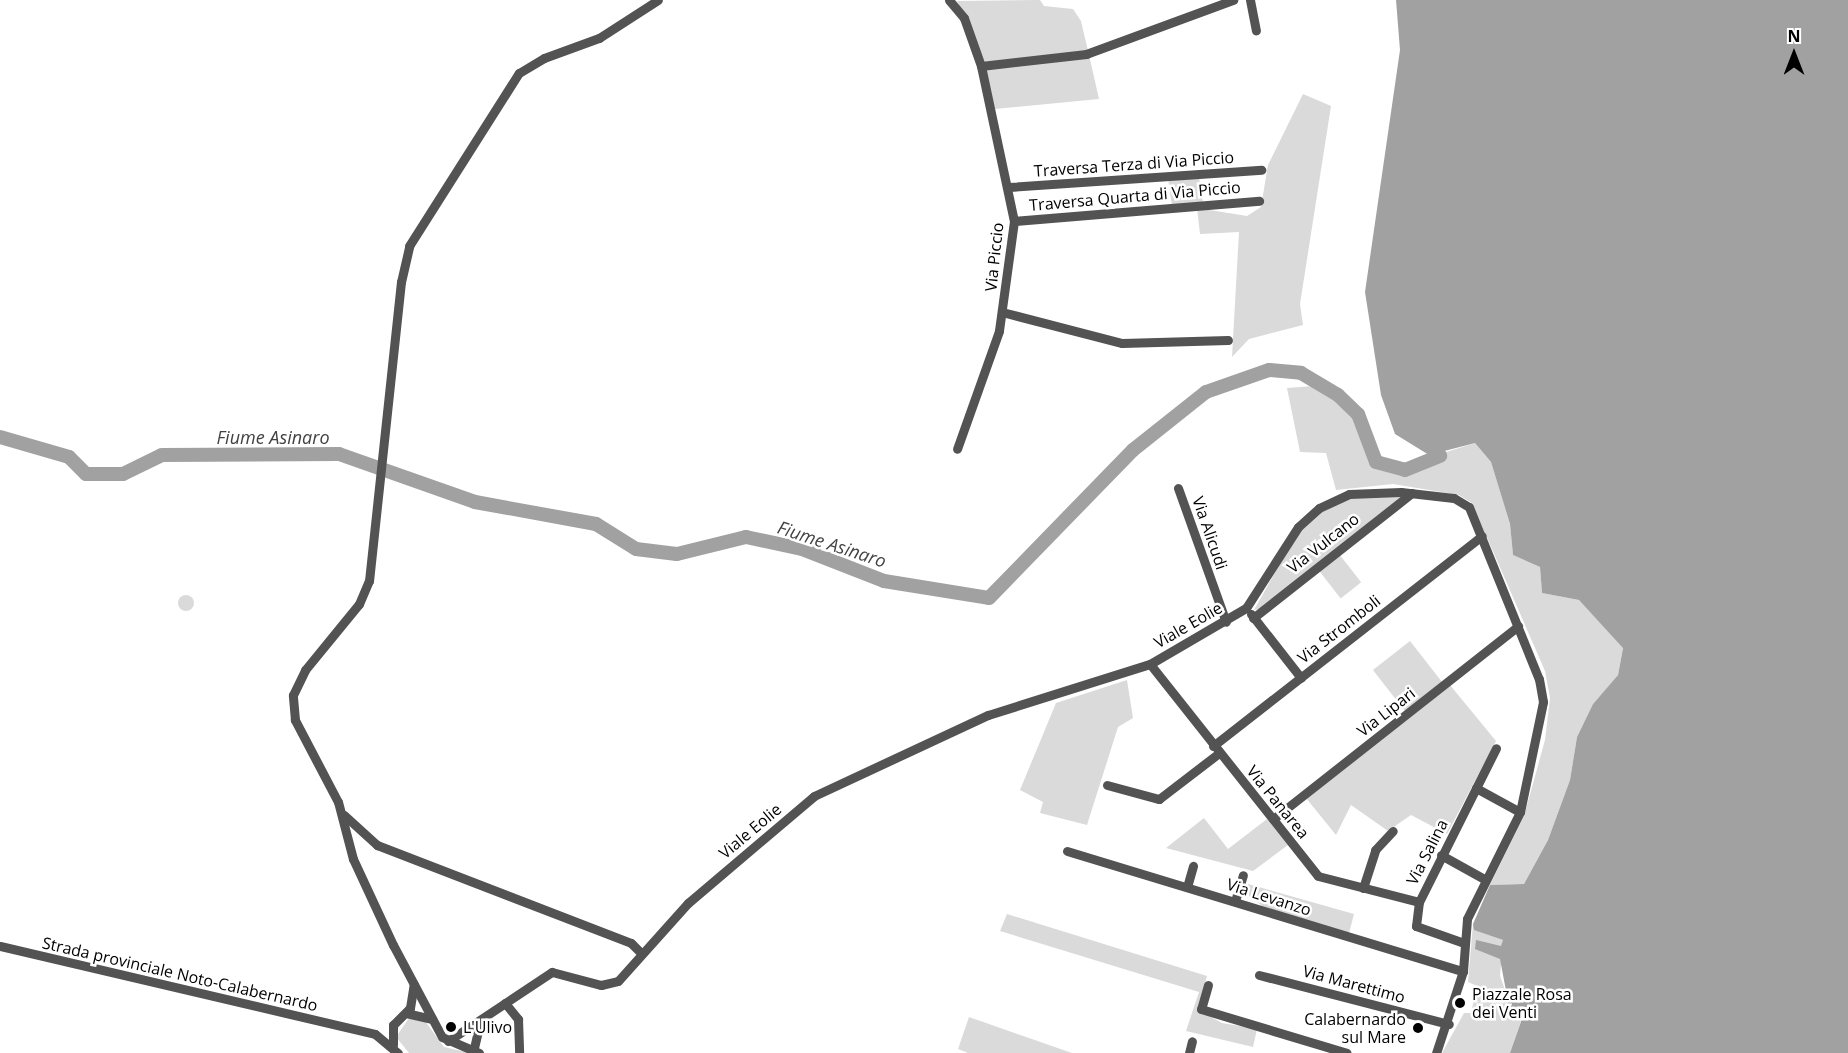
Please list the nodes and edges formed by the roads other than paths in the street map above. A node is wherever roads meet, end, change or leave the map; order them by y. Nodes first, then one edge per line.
1 (658, 0) edge
2 (949, 0) edge
3 (1233, 0) edge
4 (1250, 0) edge
5 (1256, 30) dead end
6 (981, 66) junction
7 (1261, 170) dead end
8 (1008, 187) junction
9 (1259, 201) dead end
10 (1014, 221) junction
11 (1002, 312) junction
12 (1228, 340) dead end
13 (957, 449) dead end
14 (1178, 488) dead end
15 (1412, 493) junction
16 (1482, 536) junction
17 (1246, 608) junction
18 (1254, 618) junction
19 (1226, 622) junction
20 (1518, 626) junction
21 (1150, 664) junction
22 (1301, 678) junction
23 (1496, 748) dead end
24 (1216, 749) junction
25 (1107, 785) dead end
26 (1476, 788) junction
27 (1520, 812) junction
28 (343, 813) junction
29 (1273, 819) junction
30 (1393, 831) dead end
31 (1067, 851) dead end
32 (1441, 855) junction
33 (1193, 866) dead end
34 (1243, 875) dead end
35 (1486, 880) junction
36 (1187, 887) junction
37 (1363, 888) junction
38 (1235, 901) junction
39 (1419, 902) junction
40 (1464, 943) junction
41 (0, 946) edge
42 (641, 953) junction
43 (1463, 971) junction
44 (1259, 975) dead end
45 (414, 981) junction
46 (1208, 985) dead end
47 (506, 1003) junction
48 (406, 1013) junction
49 (486, 1017) junction
50 (432, 1019) junction
51 (1446, 1024) junction
52 (393, 1025) junction
53 (353, 1030) junction
54 (448, 1041) junction
55 (1192, 1041) dead end
56 (395, 1049) edge
57 (477, 1051) edge
58 (519, 1053) edge
59 (1189, 1053) edge
60 (1347, 1053) edge
61 (1436, 1053) edge

1 - 28 street
2 - 6 street, Via Piccio
3 - 6 street
4 - 5 street
6 - 8 street, Via Piccio
7 - 8 street, Traversa Terza di Via Piccio
8 - 10 street, Via Piccio
9 - 10 street, Traversa Quarta di Via Piccio
10 - 11 street, Via Piccio
11 - 12 street
11 - 13 street, Via Piccio
14 - 19 street, Via Alicudi
15 - 16 street, Viale Eolie
15 - 17 street, Viale Eolie
15 - 18 street, Via Vulcano
16 - 20 street, Viale Eolie
16 - 22 street, Via Stromboli
17 - 18 street
17 - 19 street, Viale Eolie
18 - 22 street
19 - 21 street, Viale Eolie
20 - 27 street, Viale Eolie
20 - 29 street, Via Lipari
21 - 24 street, Via Panarea
21 - 42 street, Viale Eolie
22 - 24 street, Via Stromboli
23 - 26 street, Via Salina
24 - 25 street, Via Stromboli
24 - 29 street, Via Panarea
26 - 27 street
26 - 32 street, Via Salina
27 - 35 street, Viale Eolie
28 - 42 street
28 - 45 street
29 - 37 street, Via Panarea
30 - 37 street
31 - 36 street, Via Levanzo
32 - 35 street
32 - 39 street, Via Salina
33 - 36 street
34 - 38 street
35 - 40 street, Viale Eolie
36 - 38 street, Via Levanzo
37 - 39 street, Via Panarea
38 - 43 street, Via Levanzo
39 - 40 street, Via Salina
40 - 43 street, Viale Eolie
41 - 53 street, Strada provinciale Noto-Calabernardo
42 - 47 street, Viale Eolie
43 - 51 street, Viale Eolie
44 - 51 street, Via Marettimo
45 - 48 street
45 - 50 street
46 - 60 street
47 - 49 street, Viale Eolie
47 - 58 street
48 - 50 street
48 - 52 street
49 - 54 street, Viale Eolie
49 - 57 street
50 - 54 street
51 - 61 street, Viale Eolie
52 - 53 street
52 - 56 street
53 - 56 street
54 - 57 street
55 - 59 street

